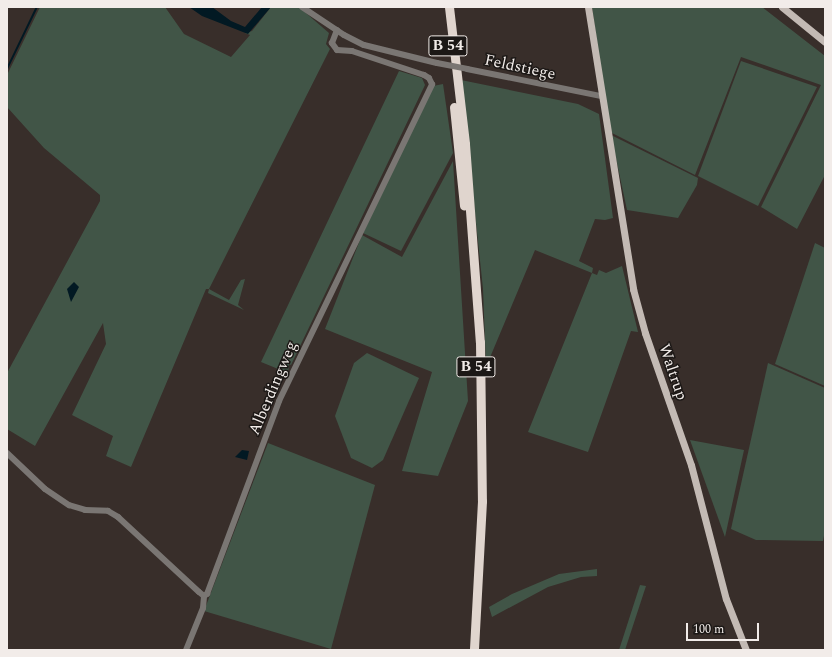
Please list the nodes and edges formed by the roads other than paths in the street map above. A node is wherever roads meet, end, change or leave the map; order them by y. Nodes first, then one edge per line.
1 (302, 7) edge
2 (444, 7) edge
3 (449, 7) edge
4 (588, 7) edge
5 (782, 7) edge
6 (337, 30) junction
7 (825, 42) edge
8 (601, 96) junction
9 (7, 453) edge
10 (204, 596) junction
11 (186, 650) edge
12 (468, 650) edge
13 (474, 650) edge
14 (746, 650) edge

1 - 6 street, Feldstiege
2 - 12 highway, B 54
3 - 13 highway, B 54
4 - 8 main road, Waltrup
5 - 7 main road
6 - 8 street, Feldstiege, bridge
6 - 10 street, Alberdingweg
8 - 14 main road, Waltrup
9 - 10 street
10 - 11 street

